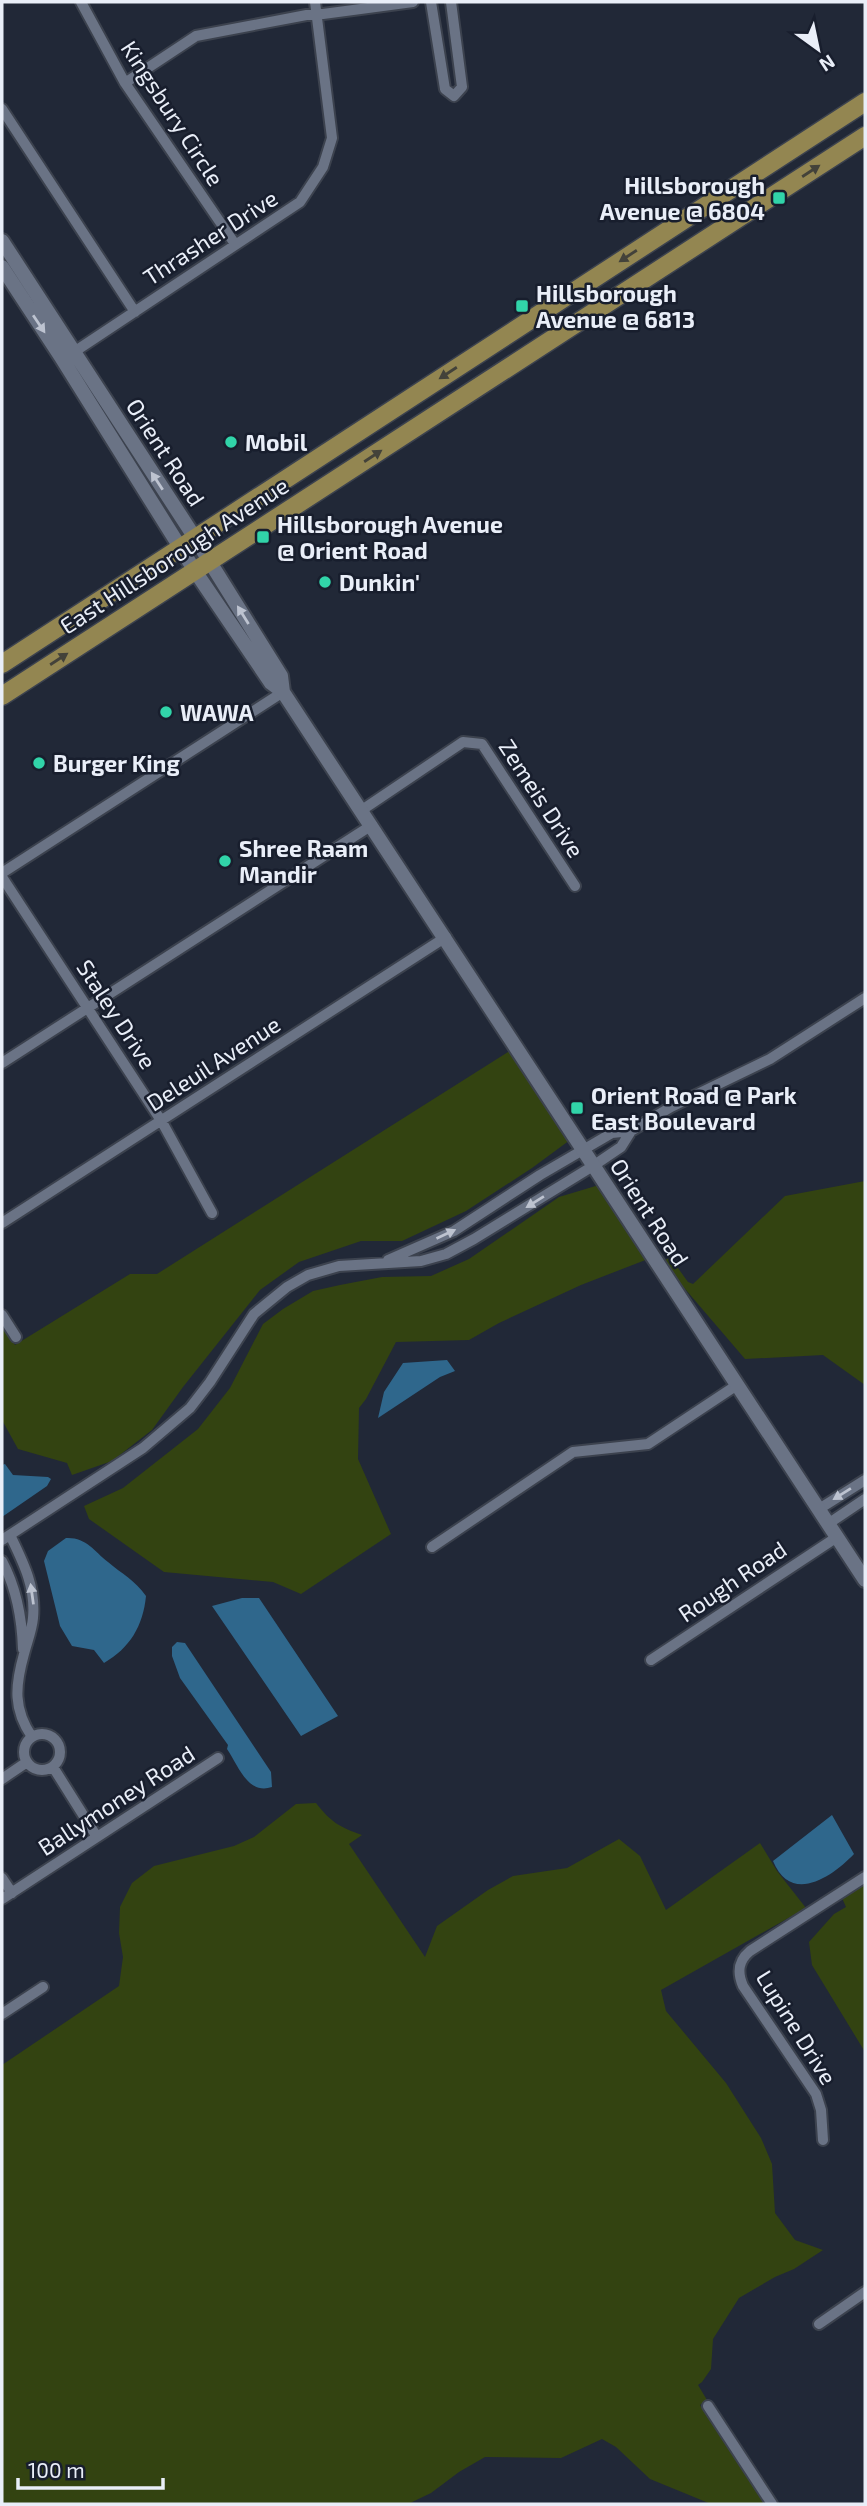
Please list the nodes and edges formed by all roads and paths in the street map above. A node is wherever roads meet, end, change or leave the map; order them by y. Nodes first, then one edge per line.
1 (81, 2) edge
2 (413, 2) edge
3 (431, 2) edge
4 (451, 2) edge
5 (316, 7) edge
6 (125, 83) junction
7 (865, 102) edge
8 (2, 109) edge
9 (865, 136) edge
10 (677, 224) junction
11 (2, 241) edge
12 (235, 244) junction
13 (693, 249) junction
14 (5, 263) edge
15 (11, 280) edge
16 (135, 312) junction
17 (505, 336) junction
18 (74, 352) junction
19 (520, 360) junction
20 (188, 542) junction
21 (202, 566) junction
22 (5, 664) edge
23 (283, 692) junction
24 (2, 696) edge
25 (362, 810) junction
26 (373, 825) junction
27 (2, 875) edge
28 (575, 886) dead end
29 (446, 937) junction
30 (865, 998) edge
31 (88, 1009) junction
32 (2, 1063) edge
33 (162, 1122) junction
34 (631, 1131) junction
35 (582, 1150) junction
36 (593, 1166) junction
37 (212, 1213) dead end
38 (2, 1223) edge
39 (384, 1262) junction
40 (2, 1315) edge
41 (16, 1337) dead end
42 (737, 1385) junction
43 (865, 1480) edge
44 (865, 1500) edge
45 (819, 1509) junction
46 (828, 1524) junction
47 (837, 1537) junction
48 (6, 1538) edge
49 (432, 1547) dead end
50 (2, 1561) edge
51 (865, 1580) edge
52 (23, 1656) junction
53 (650, 1660) dead end
54 (32, 1737) junction
55 (218, 1758) dead end
56 (27, 1762) junction
57 (52, 1767) junction
58 (2, 1779) edge
59 (97, 1837) junction
60 (865, 1877) edge
61 (2, 1878) edge
62 (12, 1893) junction
63 (2, 1899) edge
64 (43, 1987) dead end
65 (2, 2014) edge
66 (822, 2140) dead end
67 (865, 2292) edge
68 (819, 2324) dead end
69 (708, 2406) dead end
70 (772, 2504) edge

1 - 6 street, Kingsbury Circle
2 - 5 street
3 - 4 street
5 - 6 street
5 - 12 street, Thrasher Drive
6 - 12 street, Kingsbury Circle
7 - 10 main road, East Hillsborough Avenue
8 - 16 street
13 -> 9 main road, East Hillsborough Avenue
10 - 13 main road
10 -> 17 main road, East Hillsborough Avenue
11 - 14 street, Orient Road
12 - 16 street, Thrasher Drive
13 - 19 main road, East Hillsborough Avenue
14 - 15 street, Orient Road
15 - 18 street, Orient Road
15 -> 20 street, Orient Road
16 - 18 street, Thrasher Drive
17 - 19 main road
17 -> 20 main road, East Hillsborough Avenue
20 -> 18 street, Orient Road
21 -> 19 main road, East Hillsborough Avenue
20 - 21 street, Orient Road
20 - 22 main road, East Hillsborough Avenue
21 - 23 street, Orient Road
24 -> 21 main road, East Hillsborough Avenue
23 - 25 street, Orient Road
23 - 27 street
25 - 26 street, Orient Road
25 - 28 street, Zemeis Drive
26 - 29 street, Orient Road
26 - 31 street
27 - 31 street, Staley Drive
29 - 33 street, Deleuil Avenue
29 - 35 street, Orient Road
30 - 34 street
31 - 32 street
31 - 33 street, Staley Drive
33 - 37 street, Staley Drive
33 - 38 street, Deleuil Avenue
34 - 35 street
34 - 36 street
35 - 36 street, Orient Road
39 -> 35 street
36 -> 39 street
36 - 42 street, Orient Road
39 - 48 street
40 - 41 street
42 - 45 street, Orient Road
42 - 49 street
43 -> 45 street
44 - 46 street
45 - 46 street, Orient Road
46 - 47 street, Orient Road
47 - 51 street, Orient Road
47 - 53 street, Rough Road
52 -> 48 street
50 - 52 street
52 - 54 street
54 - 56 street
54 - 57 street
55 - 59 street, Ballymoney Road
56 - 57 street
56 - 58 street
57 - 59 street
59 - 62 street, Ballymoney Road
60 - 66 street, Lupine Drive
61 - 62 street
62 - 63 street, Ballymoney Road
64 - 65 street
67 - 68 street
69 - 70 street

